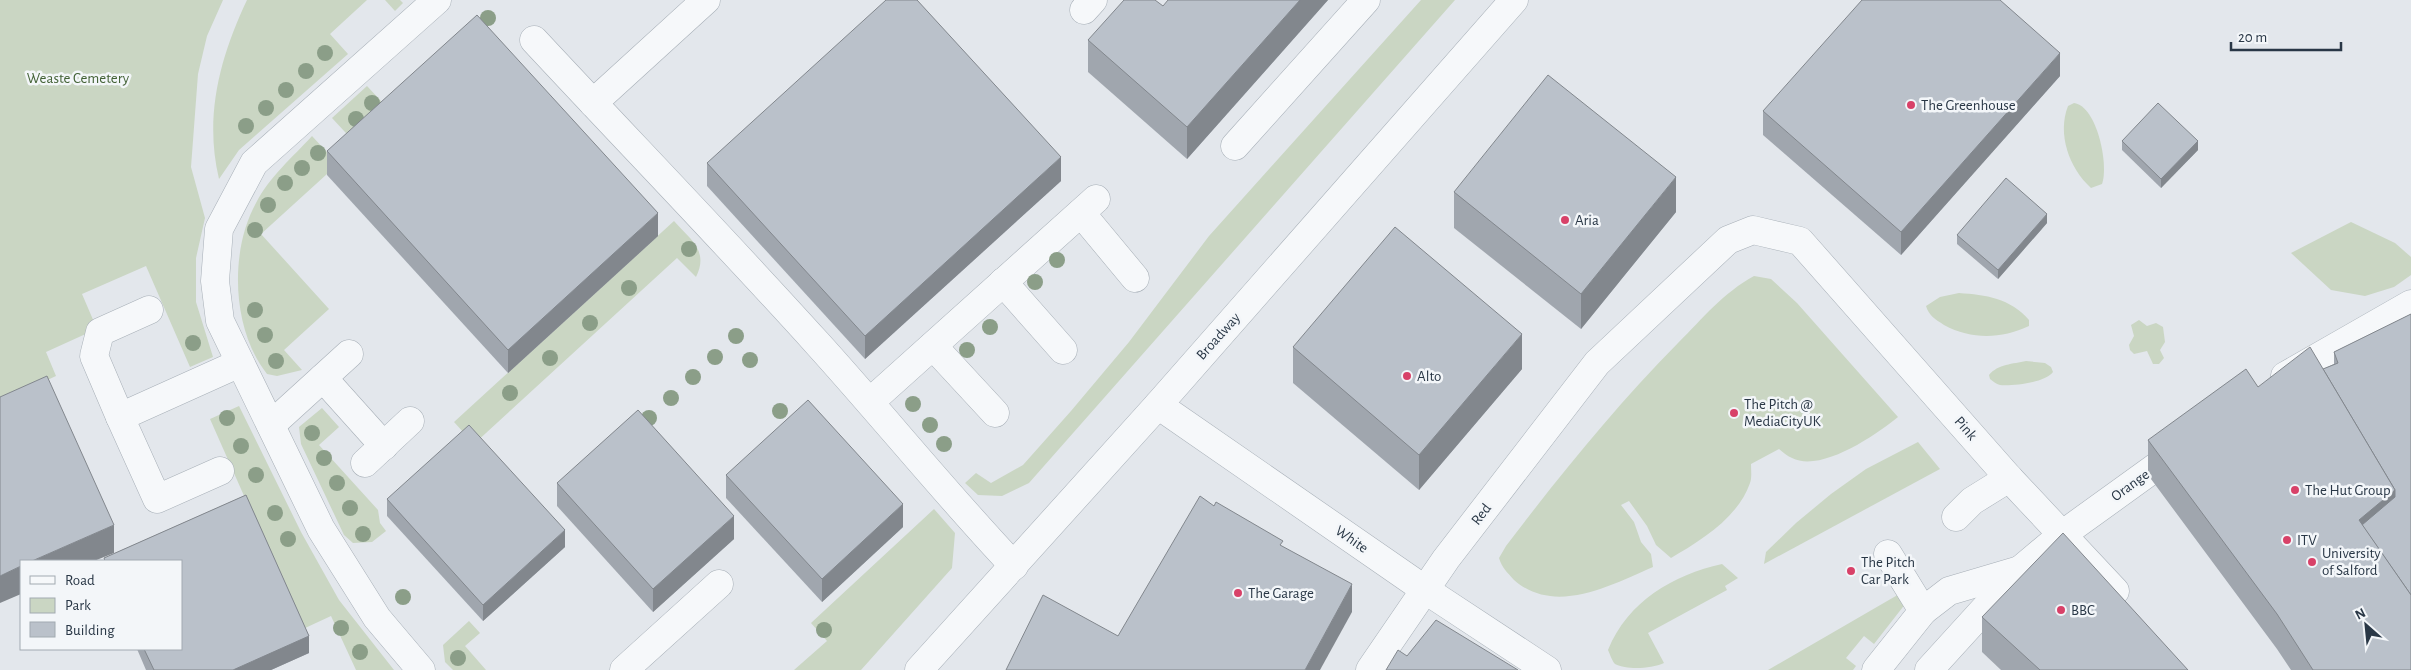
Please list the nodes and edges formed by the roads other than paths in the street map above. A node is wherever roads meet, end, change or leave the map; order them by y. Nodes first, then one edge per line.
1 (437, 0) edge
2 (706, 0) edge
3 (1366, 0) edge
4 (1514, 0) edge
5 (534, 40) dead end
6 (592, 103) junction
7 (1235, 146) dead end
8 (1728, 240) joint
9 (1135, 278) dead end
10 (1003, 282) junction
11 (2411, 304) edge
12 (149, 310) dead end
13 (933, 346) junction
14 (1063, 350) dead end
15 (349, 354) dead end
16 (240, 363) junction
17 (323, 378) junction
18 (2261, 392) edge
19 (870, 402) junction
20 (1158, 405) junction
21 (995, 414) dead end
22 (120, 417) junction
23 (410, 421) dead end
24 (271, 425) junction
25 (2200, 435) edge
26 (220, 471) dead end
27 (2009, 478) junction
28 (1956, 517) dead end
29 (2063, 534) junction
30 (1888, 554) dead end
31 (1014, 566) junction
32 (2020, 570) junction
33 (719, 584) dead end
34 (1424, 589) junction
35 (1923, 611) junction
36 (2132, 611) edge
37 (1935, 668) edge
38 (421, 670) edge
39 (624, 670) edge
40 (919, 670) edge
41 (1370, 670) edge
42 (1547, 670) edge
43 (1876, 670) edge

1 - 16 street
2 - 6 street
3 - 7 street
4 - 20 street, Broadway
5 - 6 street
6 - 19 street
8 - 27 street, Pink
8 - 34 street, Red
9 - 10 street
10 - 13 street
10 - 14 street
11 - 18 street
12 - 22 street
13 - 19 street
13 - 21 street
15 - 17 street
16 - 22 street
16 - 24 street
17 - 23 street
17 - 24 street
19 - 31 street
20 - 31 street, Broadway
20 - 34 street, White
22 - 26 street
24 - 38 street
25 - 29 street, Orange
27 - 28 street
27 - 29 street, Pink
29 - 32 street, Orange
29 - 36 street, Pink
30 - 35 street
31 - 40 street, Broadway
32 - 35 street
32 - 37 street, Orange
33 - 39 street
34 - 41 street, Red
34 - 42 street, White
35 - 43 street

